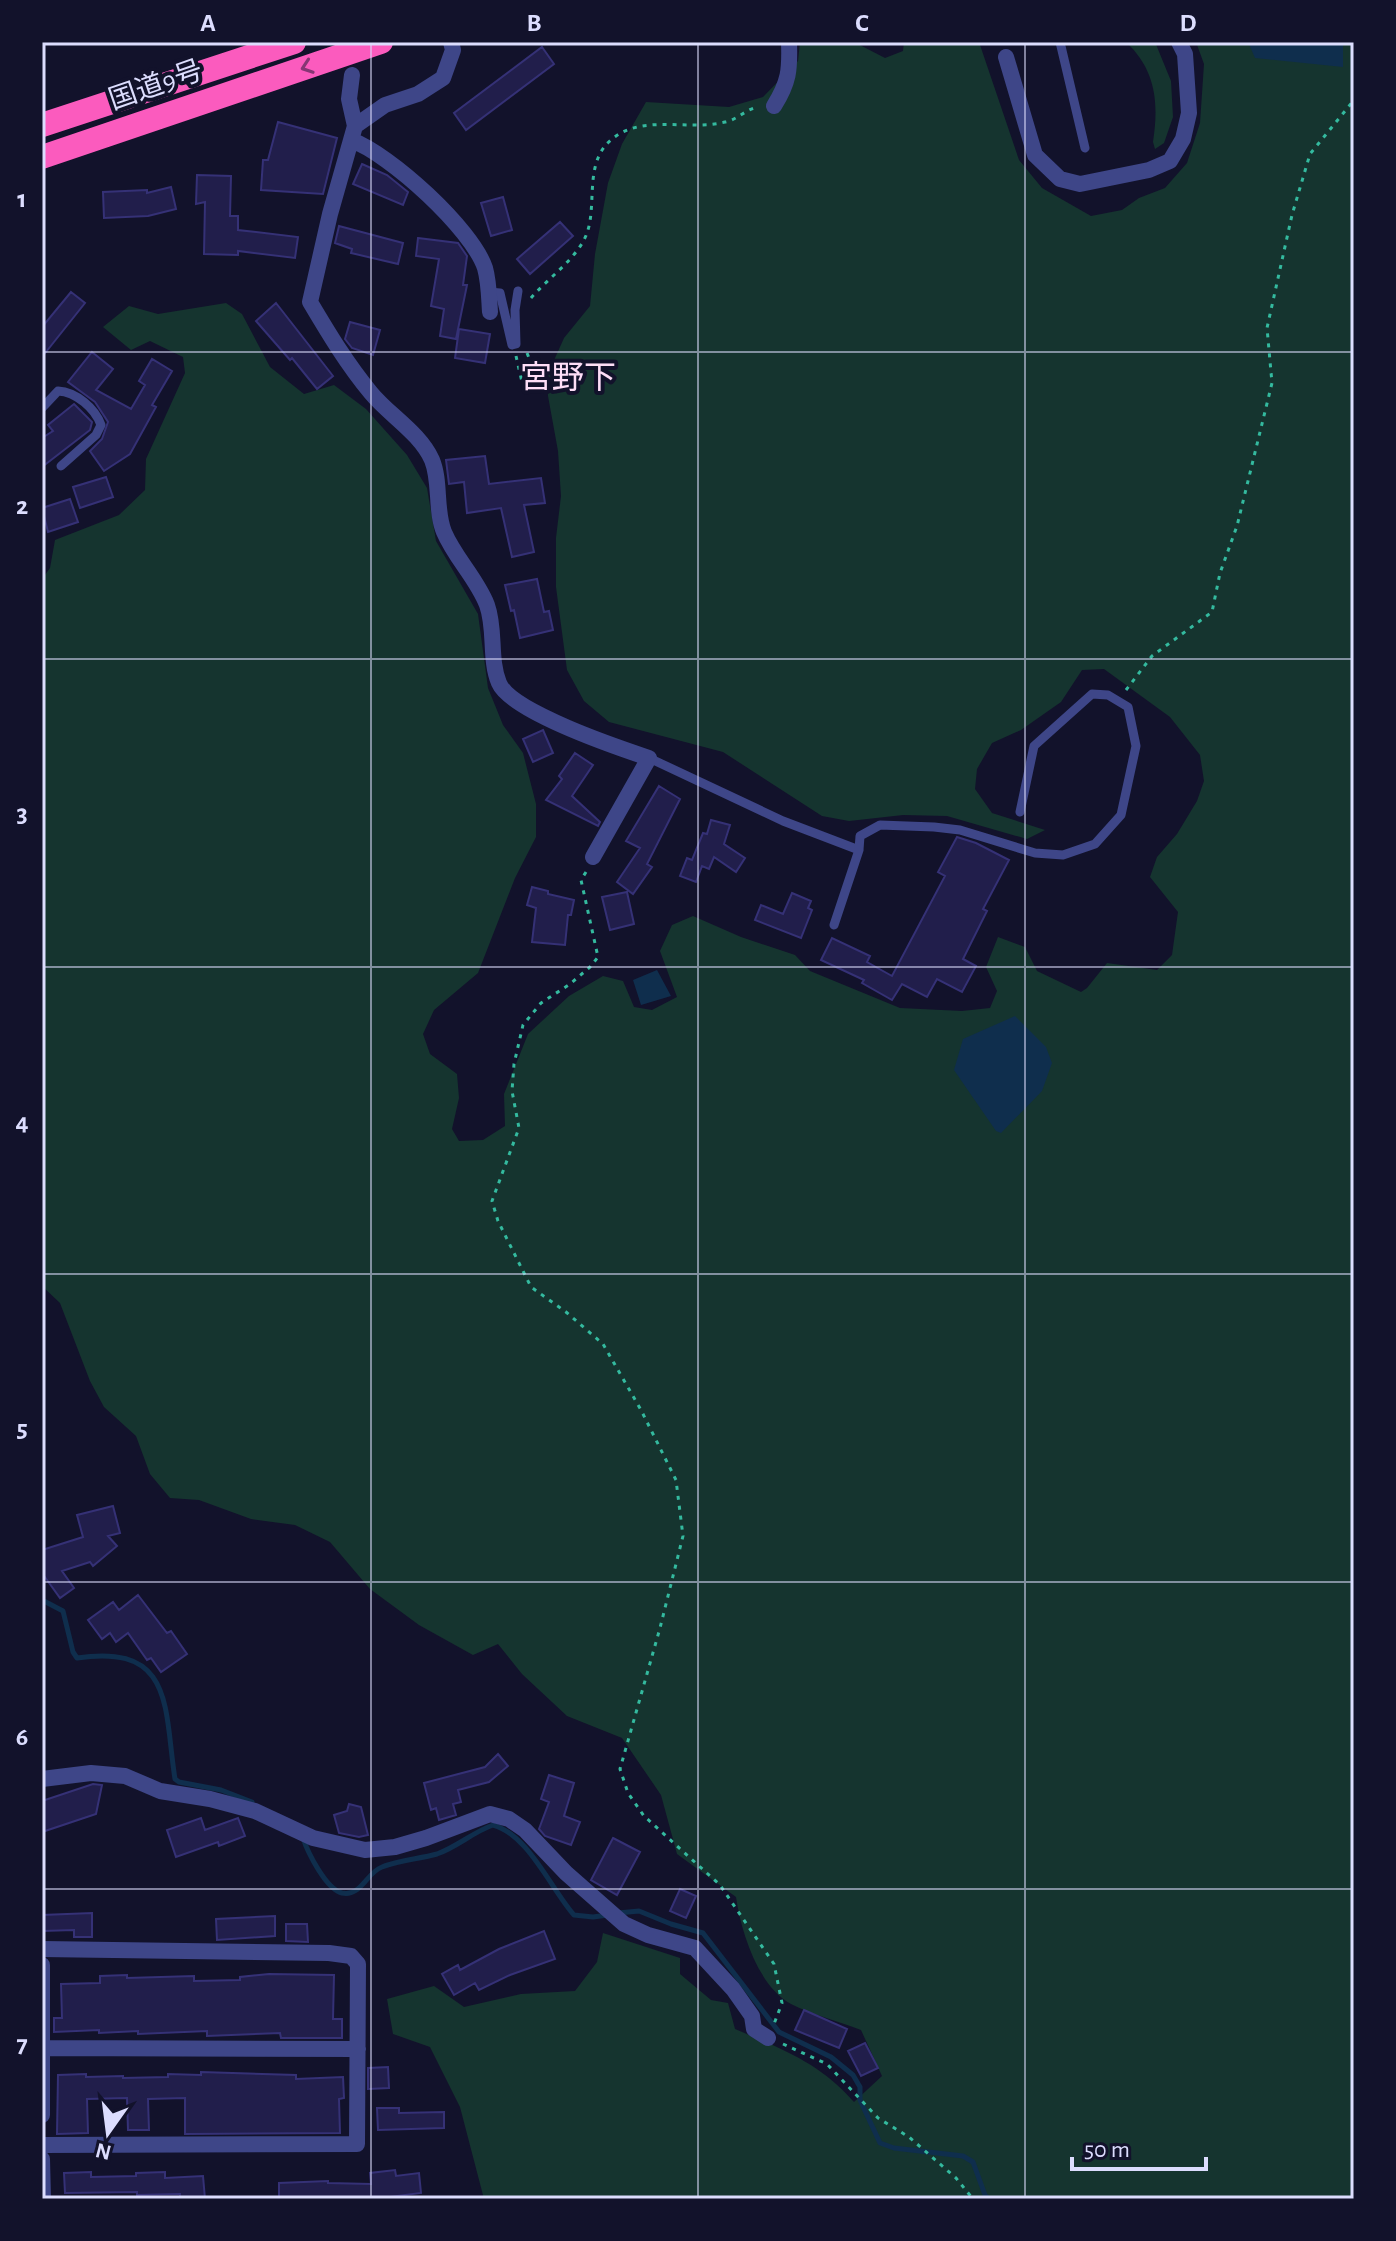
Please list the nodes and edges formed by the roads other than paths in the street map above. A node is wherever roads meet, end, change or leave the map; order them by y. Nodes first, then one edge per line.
1 (294, 42) edge
2 (381, 42) edge
3 (451, 42) edge
4 (789, 42) edge
5 (1060, 42) edge
6 (1179, 42) edge
7 (1006, 49) edge
8 (352, 75) dead end
9 (774, 106) road end
10 (42, 125) edge
11 (353, 133) junction
12 (1085, 148) dead end
13 (42, 157) edge
14 (518, 291) dead end
15 (489, 292) junction
16 (490, 312) dead end
17 (42, 408) edge
18 (61, 466) dead end
19 (649, 758) junction
20 (1020, 812) dead end
21 (859, 850) junction
22 (593, 857) road end
23 (834, 925) dead end
24 (42, 1779) edge
25 (42, 1949) edge
26 (42, 1965) edge
27 (768, 2038) road end
28 (42, 2048) edge
29 (358, 2049) junction
30 (42, 2115) edge
31 (42, 2145) edge
32 (42, 2159) edge
33 (43, 2199) edge

1 - 10 highway, 国道9号
2 -> 13 highway, 国道9号
3 - 11 street
4 - 9 street
5 - 12 lane
6 - 7 street
8 - 11 street
11 - 15 street
11 - 19 street
14 - 15 lane
15 - 16 street
17 - 18 lane
19 - 21 lane
19 - 22 street
20 - 21 lane
21 - 23 lane
24 - 27 street
25 - 29 street
26 - 28 street
28 - 29 street
28 - 30 street
29 - 31 street
32 - 33 street

